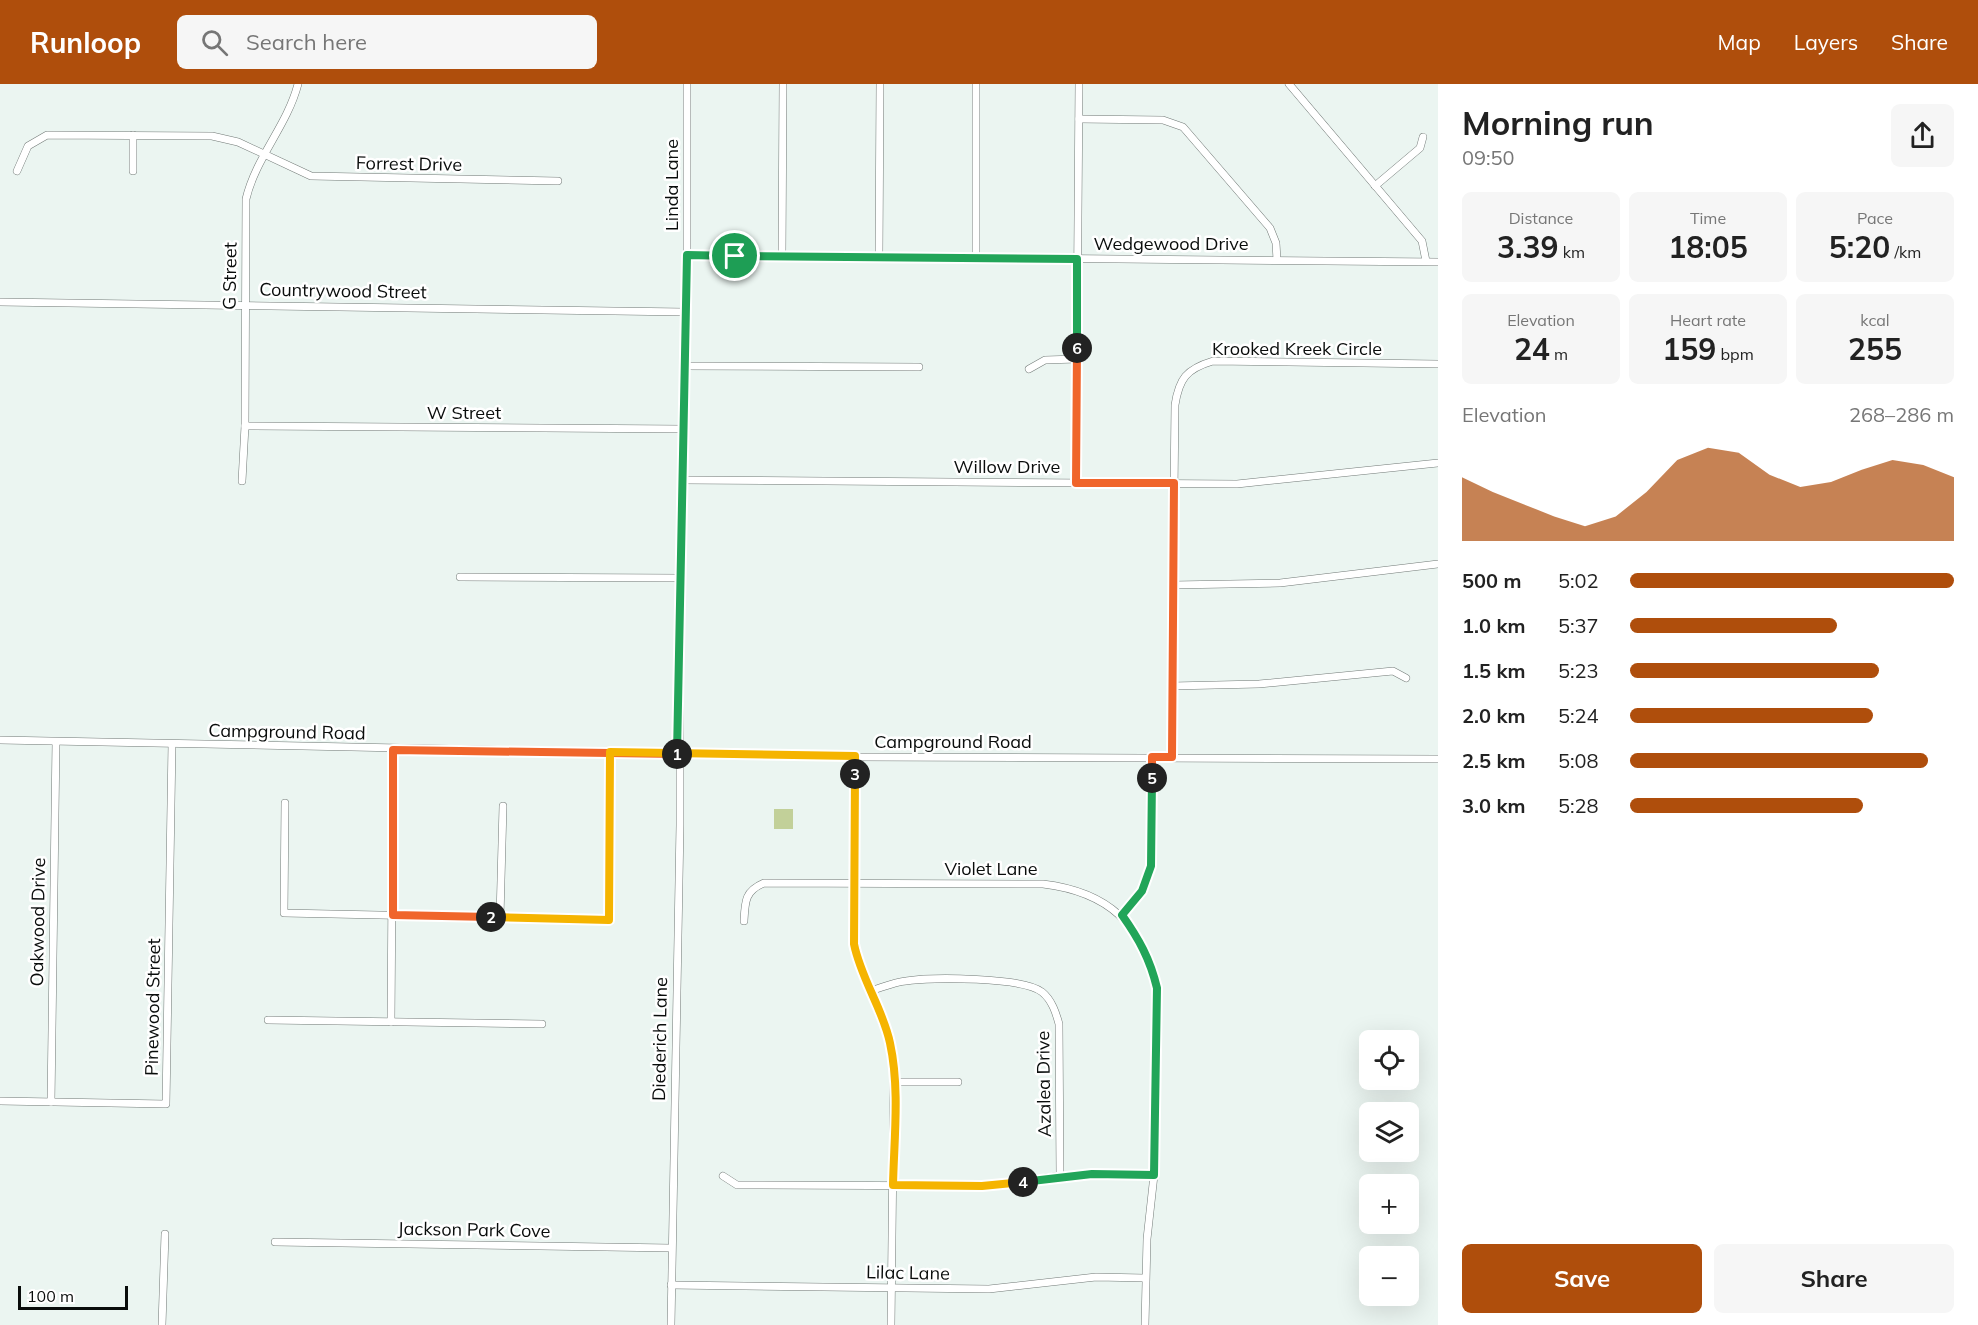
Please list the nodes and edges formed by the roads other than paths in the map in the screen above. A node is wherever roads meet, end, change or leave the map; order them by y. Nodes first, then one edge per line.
1 (298, 84) edge
2 (687, 84) edge
3 (783, 84) edge
4 (880, 84) edge
5 (976, 84) edge
6 (1079, 84) edge
7 (1289, 84) edge
8 (1079, 120) junction
9 (133, 135) junction
10 (1423, 137) dead end
11 (264, 154) junction
12 (17, 171) dead end
13 (133, 171) dead end
14 (558, 181) dead end
15 (1375, 186) junction
16 (687, 255) junction
17 (783, 256) junction
18 (879, 257) junction
19 (976, 258) junction
20 (1077, 259) junction
21 (1277, 260) junction
22 (1426, 261) junction
23 (1438, 261) edge
24 (0, 302) edge
25 (245, 304) junction
26 (685, 312) junction
27 (1077, 359) junction
28 (1438, 363) edge
29 (684, 366) junction
30 (919, 368) dead end
31 (1029, 369) dead end
32 (245, 426) junction
33 (683, 429) junction
34 (1438, 463) edge
35 (683, 480) junction
36 (242, 481) dead end
37 (1076, 483) junction
38 (1174, 483) junction
39 (1438, 564) edge
40 (460, 577) dead end
41 (680, 578) junction
42 (1173, 585) junction
43 (1406, 678) dead end
44 (1172, 686) junction
45 (0, 740) edge
46 (56, 742) junction
47 (172, 744) junction
48 (393, 750) junction
49 (610, 752) junction
50 (679, 754) junction
51 (855, 756) junction
52 (1152, 757) junction
53 (1172, 757) junction
54 (1438, 759) edge
55 (285, 802) dead end
56 (503, 806) dead end
57 (853, 884) junction
58 (393, 915) junction
59 (1122, 915) junction
60 (500, 918) junction
61 (744, 921) dead end
62 (870, 991) junction
63 (268, 1020) dead end
64 (392, 1022) junction
65 (542, 1024) dead end
66 (895, 1082) junction
67 (958, 1082) dead end
68 (0, 1101) edge
69 (51, 1102) junction
70 (1154, 1175) junction
71 (723, 1176) dead end
72 (1060, 1176) junction
73 (893, 1185) junction
74 (165, 1234) dead end
75 (275, 1242) dead end
76 (671, 1248) junction
77 (1145, 1278) junction
78 (671, 1285) junction
79 (891, 1287) junction
80 (162, 1325) edge
81 (670, 1325) edge
82 (891, 1325) edge
83 (1145, 1325) edge

1 - 11 street, G Street
2 - 16 street, Linda Lane
3 - 17 street
4 - 18 street
5 - 19 street
6 - 8 street
7 - 15 street
8 - 20 street
8 - 21 street
9 - 11 street, Forrest Drive
9 - 12 street, Forrest Drive
9 - 13 street
10 - 15 street
11 - 14 street, Forrest Drive
11 - 25 street, G Street
15 - 22 street
16 - 17 street, Wedgewood Drive
16 - 26 street, Linda Lane
17 - 18 street, Wedgewood Drive
18 - 19 street, Wedgewood Drive
19 - 20 street, Wedgewood Drive
20 - 21 street, Wedgewood Drive
20 - 27 street
21 - 22 street, Wedgewood Drive
22 - 23 street, Wedgewood Drive
24 - 25 street, Countrywood Street
25 - 26 street, Countrywood Street
25 - 32 street, G Street
26 - 29 street, Linda Lane
27 - 31 street
27 - 37 street
28 - 38 street, Krooked Kreek Circle
29 - 30 street
29 - 33 street, Linda Lane
32 - 33 street, W Street
32 - 36 street, G Street
33 - 35 street, Linda Lane
34 - 38 street, Willow Drive
35 - 37 street, Willow Drive
35 - 41 street, Linda Lane
37 - 38 street, Willow Drive
38 - 42 street, Krooked Kreek Circle
39 - 42 street
40 - 41 street
41 - 50 street, Linda Lane
42 - 44 street, Krooked Kreek Circle
43 - 44 street
44 - 53 street, Krooked Kreek Circle
45 - 46 street, Campground Road
46 - 47 street, Campground Road
46 - 69 street, Oakwood Drive
47 - 48 street, Campground Road
47 - 69 street, Pinewood Street
48 - 49 street, Campground Road
48 - 58 street
49 - 50 street, Campground Road
49 - 60 street
50 - 51 street, Campground Road
50 - 76 street, Diederich Lane
51 - 52 street, Campground Road
51 - 57 street
52 - 53 street, Campground Road
52 - 59 street
53 - 54 street, Campground Road
55 - 58 street
56 - 60 street
57 - 59 street, Violet Lane
57 - 61 street, Violet Lane
57 - 62 street
58 - 60 street
58 - 64 street
59 - 70 street
62 - 66 street
62 - 72 street, Azalea Drive
63 - 64 street
64 - 65 street
66 - 67 street
66 - 73 street
68 - 69 street, Pinewood Street
70 - 72 street
70 - 77 street
71 - 73 street
72 - 73 street
73 - 79 street
74 - 80 street
75 - 76 street, Jackson Park Cove
76 - 78 street, Diederich Lane
77 - 79 street, Lilac Lane
77 - 83 street
78 - 79 street, Lilac Lane
78 - 81 street, Diederich Lane
79 - 82 street

